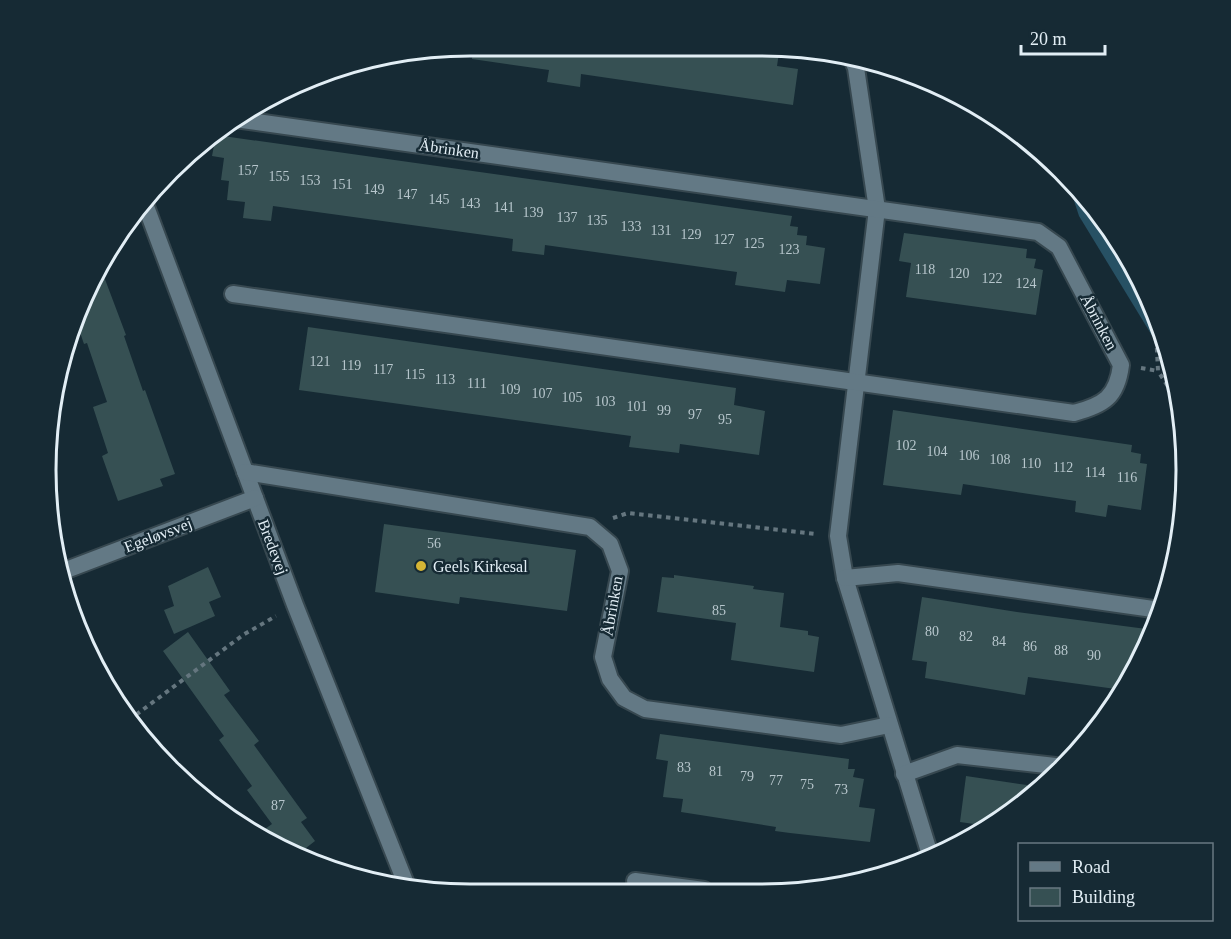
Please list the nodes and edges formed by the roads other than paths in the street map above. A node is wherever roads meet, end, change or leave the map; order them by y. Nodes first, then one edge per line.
1 (855, 66) edge
2 (246, 121) edge
3 (877, 209) junction
4 (147, 210) edge
5 (233, 294) dead end
6 (855, 383) junction
7 (245, 472) junction
8 (255, 498) junction
9 (68, 569) edge
10 (845, 578) junction
11 (1152, 609) edge
12 (889, 725) junction
13 (1050, 765) edge
14 (904, 774) junction
15 (928, 849) edge
16 (404, 878) edge
17 (635, 881) dead end
18 (658, 884) edge

1 - 3 street
2 - 3 street, Åbrinken
3 - 6 street
3 - 6 street, Åbrinken
4 - 7 street, Bredevej
5 - 6 street, Åbrinken
6 - 10 street
7 - 8 street, Bredevej
7 - 12 street, Åbrinken
8 - 9 street, Egeløvsvej
8 - 16 street, Bredevej
10 - 11 street
10 - 12 street
12 - 14 street
13 - 14 street
14 - 15 street
17 - 18 street

